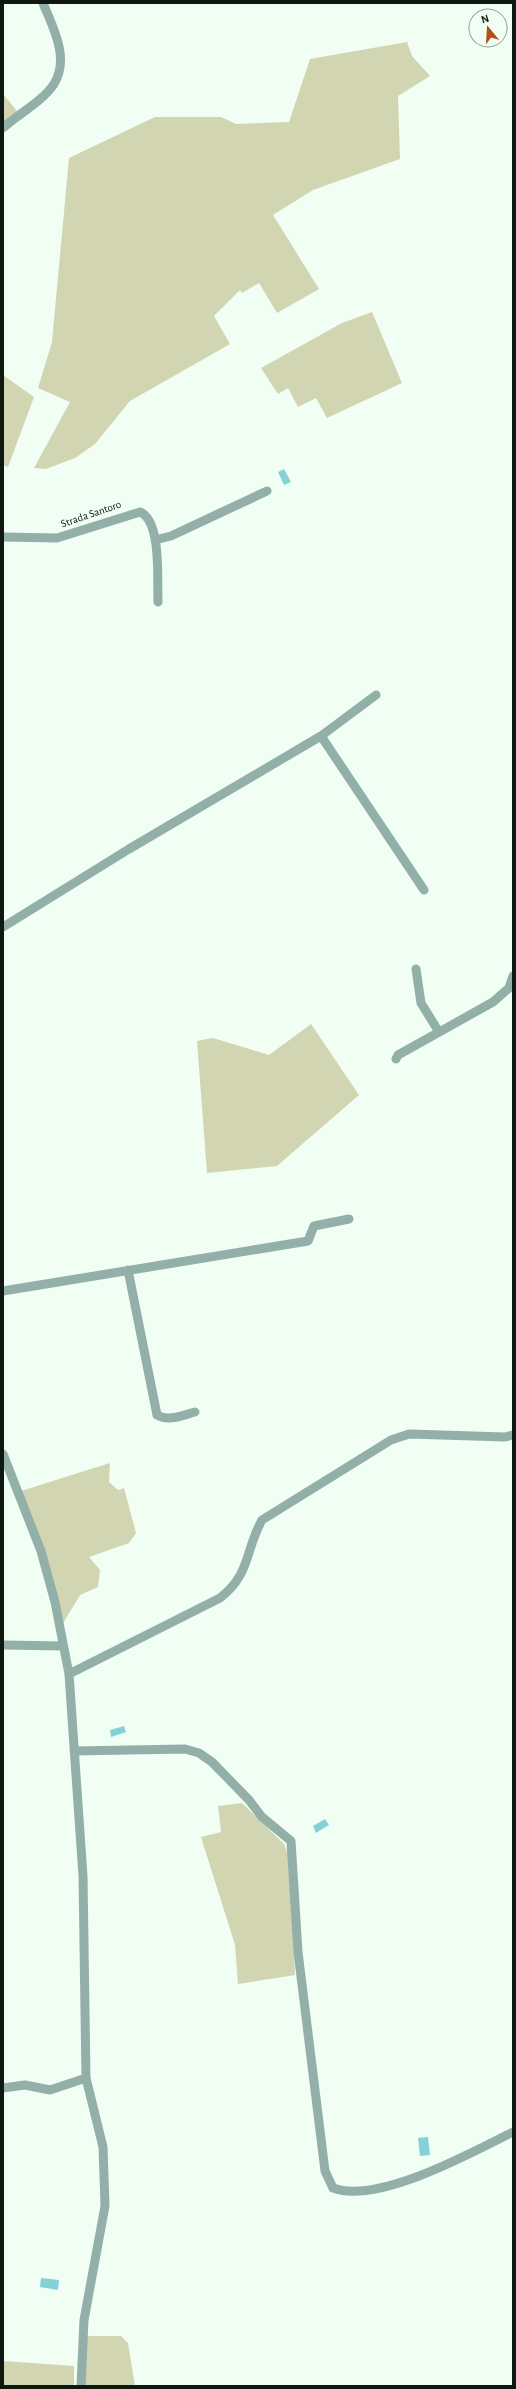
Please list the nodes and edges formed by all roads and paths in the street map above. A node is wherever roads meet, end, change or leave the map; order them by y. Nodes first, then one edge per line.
1 (43, 3) edge
2 (3, 128) edge
3 (267, 491) dead end
4 (3, 537) edge
5 (155, 540) junction
6 (158, 602) dead end
7 (376, 695) dead end
8 (321, 736) junction
9 (424, 890) dead end
10 (3, 927) edge
11 (416, 969) dead end
12 (513, 976) edge
13 (439, 1032) junction
14 (396, 1059) dead end
15 (349, 1219) dead end
16 (128, 1270) junction
17 (3, 1291) edge
18 (195, 1412) dead end
19 (513, 1435) edge
20 (3, 1454) edge
21 (3, 1645) edge
22 (63, 1646) junction
23 (69, 1674) junction
24 (74, 1751) junction
25 (86, 2078) junction
26 (3, 2088) edge
27 (513, 2132) edge
28 (81, 2386) edge

1 - 2 street
3 - 5 street
4 - 5 street, Strada Santoro
5 - 6 street, Strada Santoro
7 - 8 street
8 - 9 street
8 - 10 street
11 - 13 street
12 - 13 street
13 - 14 street
15 - 16 street
16 - 17 street
16 - 18 street
19 - 23 street
20 - 22 street
21 - 22 street
22 - 23 street
23 - 24 street
24 - 25 street
24 - 27 street
25 - 26 street
25 - 28 street

